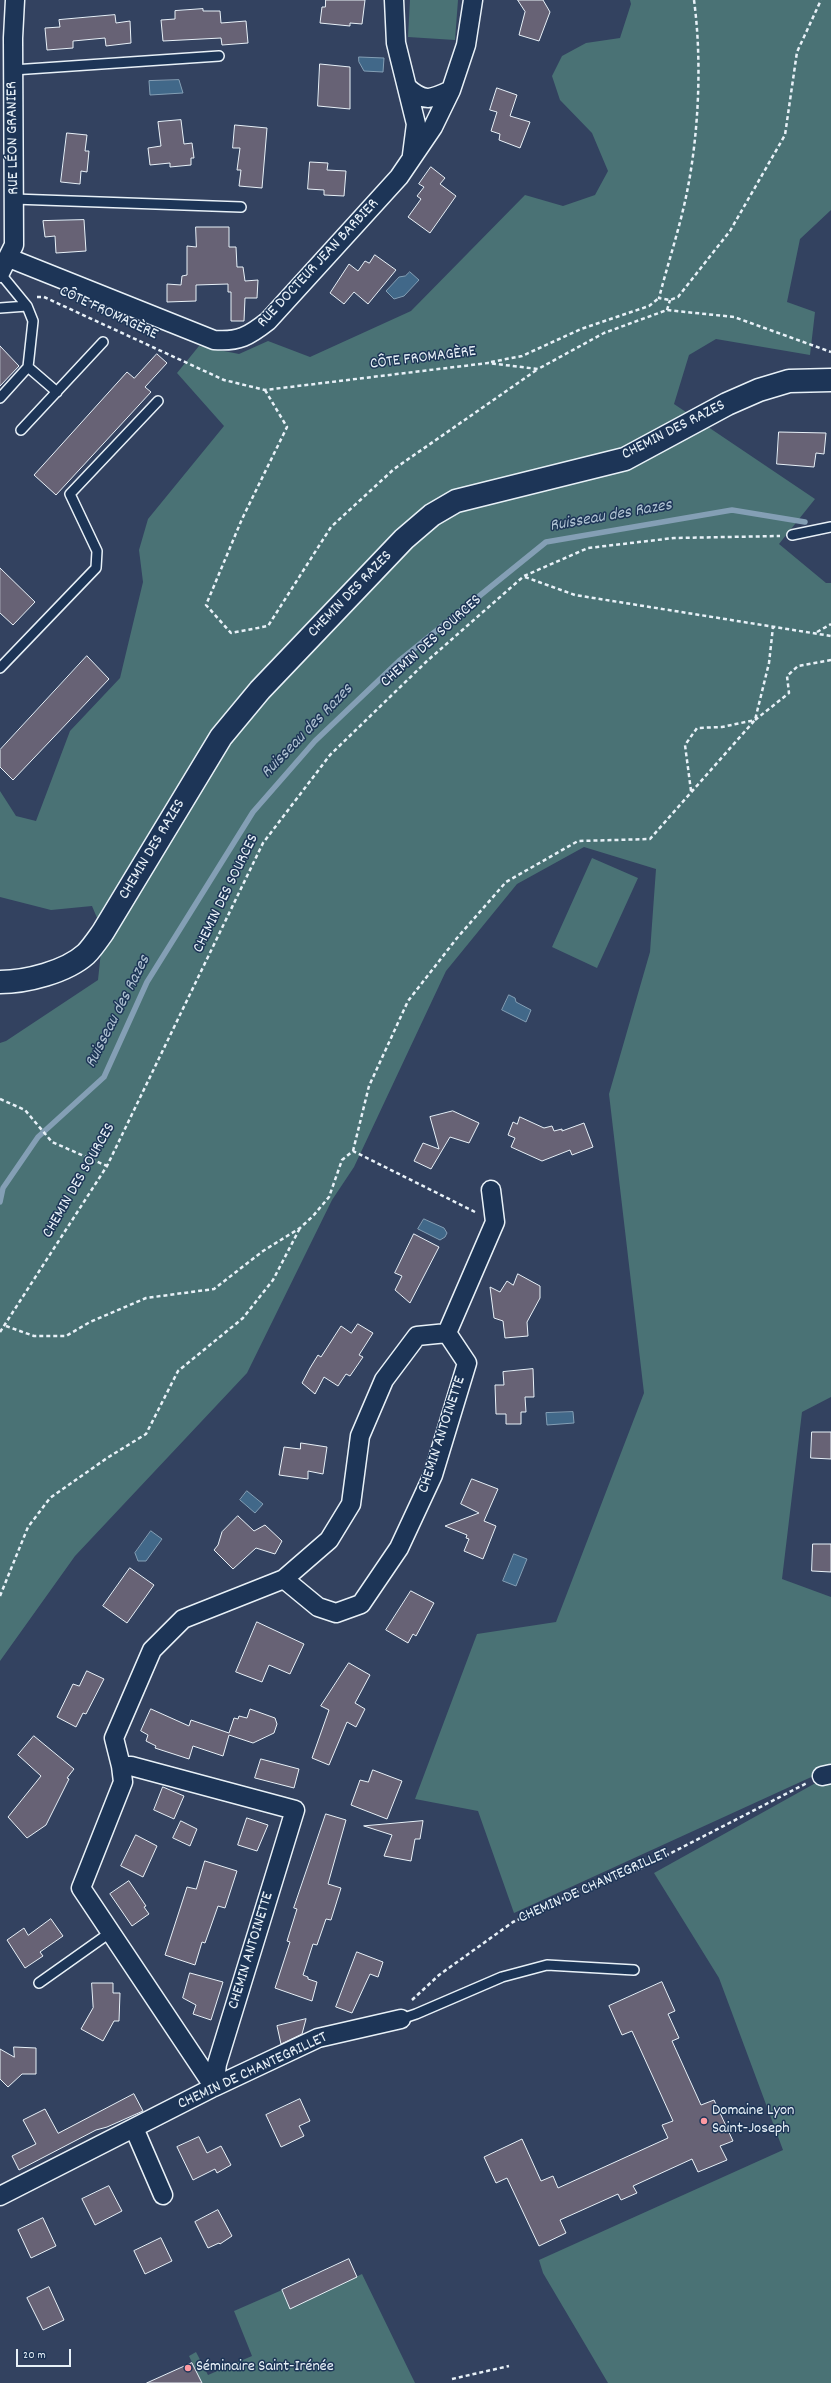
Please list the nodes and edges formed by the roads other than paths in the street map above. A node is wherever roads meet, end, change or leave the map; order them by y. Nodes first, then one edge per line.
1 (15, 0) edge
2 (394, 0) edge
3 (473, 0) edge
4 (219, 56) dead end
5 (13, 70) junction
6 (407, 87) junction
7 (452, 90) junction
8 (412, 158) junction
9 (14, 199) junction
10 (241, 207) dead end
11 (9, 258) junction
12 (0, 273) edge
13 (27, 306) junction
14 (0, 308) edge
15 (103, 342) dead end
16 (28, 367) junction
17 (831, 380) edge
18 (56, 392) junction
19 (0, 398) edge
20 (158, 402) dead end
21 (21, 430) dead end
22 (831, 527) edge
23 (792, 535) road end
24 (0, 668) edge
25 (0, 982) edge
26 (491, 1190) dead end
27 (447, 1333) junction
28 (284, 1579) junction
29 (121, 1766) junction
30 (111, 1932) junction
31 (634, 1970) dead end
32 (39, 1983) dead end
33 (401, 2019) joint
34 (214, 2087) junction
35 (134, 2128) junction
36 (163, 2195) dead end
37 (0, 2196) edge

1 - 5 street, RUE LÉON GRANIER
2 - 6 street, RUE DOCTEUR JEAN BARBIER
3 - 7 street, RUE DOCTEUR JEAN BARBIER
4 - 5 lane
5 - 9 street, RUE LÉON GRANIER
6 - 7 street
6 - 8 street, RUE DOCTEUR JEAN BARBIER
7 - 8 street, RUE DOCTEUR JEAN BARBIER
8 - 11 street, RUE DOCTEUR JEAN BARBIER
9 - 10 lane
9 - 11 street, RUE LÉON GRANIER
11 - 12 street, RUE LÉON GRANIER
12 - 13 lane
13 - 14 lane
13 - 16 lane
15 - 18 lane
16 - 18 lane
16 - 19 lane
17 - 25 street, CHEMIN DES RAZES
18 - 21 lane
20 - 24 lane
22 - 23 lane
26 - 27 street
27 - 28 street
27 - 28 street, CHEMIN ANTOINETTE
28 - 29 street
29 - 30 street
29 - 34 street, CHEMIN ANTOINETTE
30 - 32 lane
30 - 34 street
31 - 33 lane
33 - 34 street, CHEMIN DE CHANTEGRILLET
34 - 35 street, CHEMIN DE CHANTEGRILLET
35 - 36 street
35 - 37 street, CHEMIN DE CHANTEGRILLET

